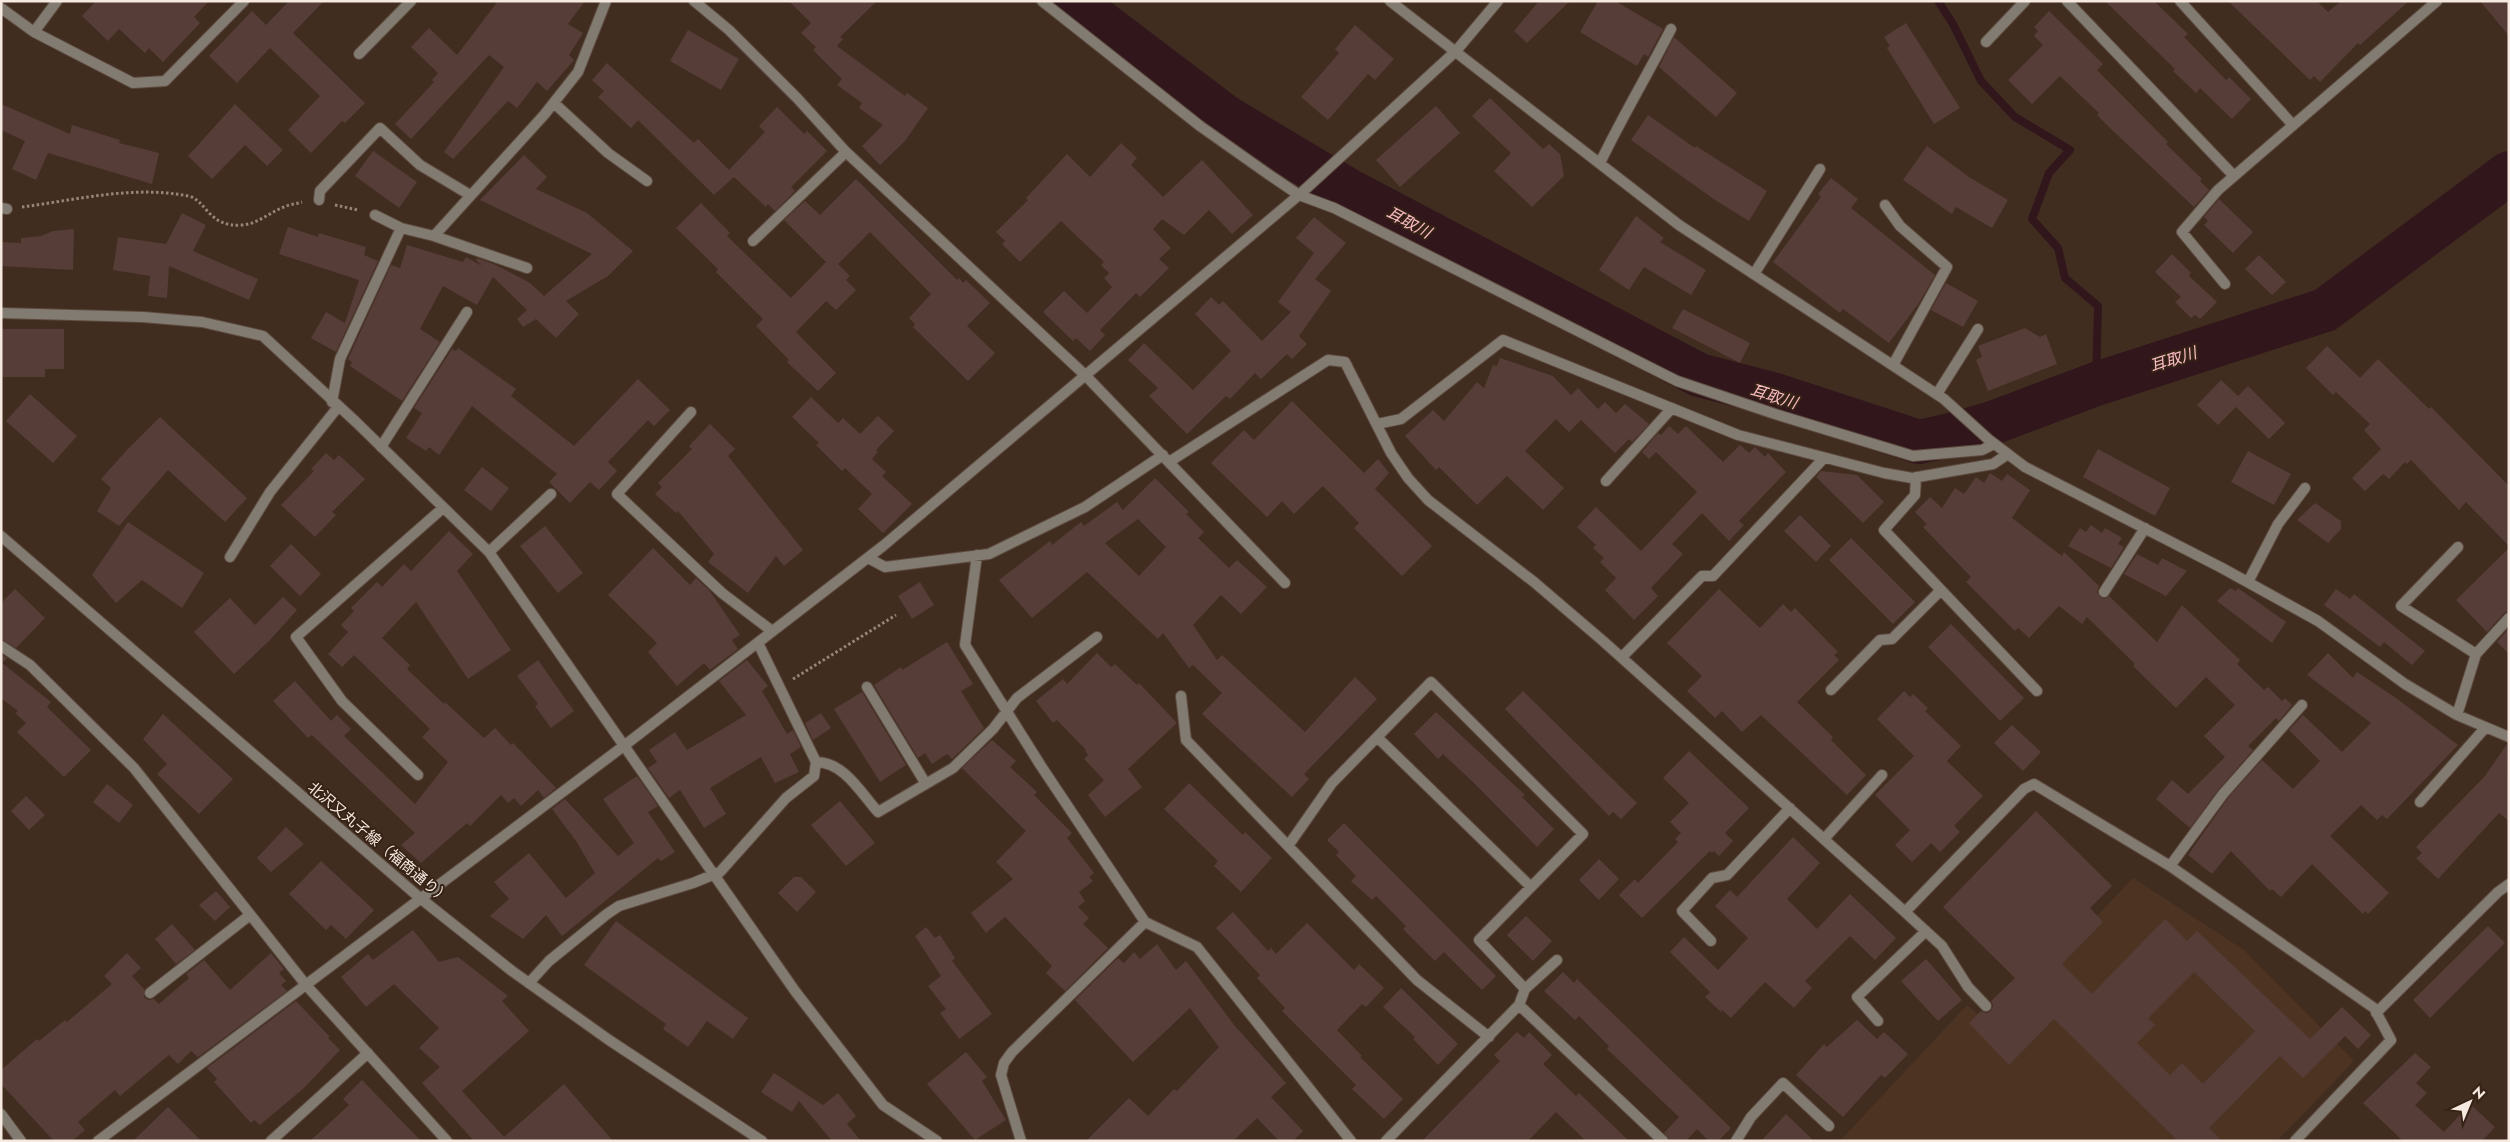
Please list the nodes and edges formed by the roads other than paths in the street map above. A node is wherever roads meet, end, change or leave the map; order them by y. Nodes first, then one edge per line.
1 (57, 1) edge
2 (244, 1) edge
3 (411, 1) edge
4 (606, 1) edge
5 (694, 1) edge
6 (1042, 1) edge
7 (1390, 1) edge
8 (1498, 1) edge
9 (2025, 1) edge
10 (2067, 1) edge
11 (2180, 1) edge
12 (2437, 1) edge
13 (1, 8) edge
14 (1671, 29) dead end
15 (34, 32) junction
16 (1986, 42) dead end
17 (1456, 51) junction
18 (359, 54) dead end
19 (554, 103) junction
20 (2293, 125) junction
21 (846, 152) junction
22 (1600, 163) junction
23 (1820, 170) dead end
24 (2234, 176) junction
25 (646, 181) dead end
26 (1301, 193) junction
27 (470, 195) junction
28 (319, 200) road end
29 (1885, 205) dead end
30 (375, 215) road end
31 (401, 228) junction
32 (434, 236) junction
33 (753, 241) dead end
34 (527, 268) dead end
35 (1754, 274) junction
36 (2225, 284) dead end
37 (468, 312) dead end
38 (1, 313) edge
39 (1978, 329) dead end
40 (1893, 365) junction
41 (1085, 375) junction
42 (1940, 396) junction
43 (335, 404) junction
44 (1672, 408) junction
45 (692, 412) dead end
46 (1377, 424) junction
47 (1991, 442) junction
48 (381, 448) junction
49 (2008, 454) junction
50 (1824, 458) junction
51 (1166, 459) junction
52 (1916, 477) junction
53 (1606, 482) dead end
54 (2305, 488) dead end
55 (552, 494) dead end
56 (443, 508) junction
57 (2145, 528) junction
58 (1, 536) edge
59 (2458, 547) dead end
60 (489, 552) junction
61 (977, 555) junction
62 (230, 557) dead end
63 (868, 558) junction
64 (2248, 582) junction
65 (1285, 583) dead end
66 (1941, 590) junction
67 (2104, 592) dead end
68 (2509, 618) edge
69 (772, 631) junction
70 (1097, 637) dead end
71 (758, 643) junction
72 (1, 646) edge
73 (2476, 654) junction
74 (1622, 657) junction
75 (867, 687) dead end
76 (1831, 690) dead end
77 (2037, 691) dead end
78 (1181, 696) dead end
79 (2302, 704) dead end
80 (1006, 711) junction
81 (2457, 716) junction
82 (2484, 728) junction
83 (1377, 737) junction
84 (2509, 737) edge
85 (625, 746) junction
86 (816, 762) junction
87 (418, 775) dead end
88 (1882, 775) dead end
89 (926, 784) junction
90 (2420, 802) dead end
91 (1790, 808) junction
92 (1824, 839) junction
93 (1288, 846) junction
94 (2170, 866) junction
95 (712, 874) junction
96 (2509, 884) edge
97 (1531, 887) junction
98 (420, 898) junction
99 (1905, 912) junction
100 (250, 915) junction
101 (1145, 922) junction
102 (1926, 931) junction
103 (1711, 941) dead end
104 (1557, 960) dead end
105 (529, 982) junction
106 (306, 985) junction
107 (1525, 989) junction
108 (150, 992) dead end
109 (1520, 1005) junction
110 (1986, 1006) dead end
111 (2376, 1013) junction
112 (1878, 1021) dead end
113 (1489, 1037) junction
114 (368, 1053) junction
115 (1, 1114) edge
116 (1829, 1126) dead end
117 (21, 1141) edge
118 (98, 1141) edge
119 (271, 1141) edge
120 (447, 1141) edge
121 (762, 1141) edge
122 (937, 1141) edge
123 (1021, 1141) edge
124 (1351, 1141) edge
125 (1386, 1141) edge
126 (1663, 1141) edge
127 (1736, 1141) edge
128 (2295, 1141) edge

1 - 15 street
2 - 15 street
3 - 18 street
4 - 19 street
5 - 21 street
6 - 26 street
7 - 17 street
8 - 17 street
9 - 16 street
10 - 24 street
11 - 20 street
12 - 20 street
13 - 15 street
14 - 22 street
17 - 22 street
17 - 26 street
19 - 25 street
19 - 27 street
20 - 24 street
21 - 33 street
21 - 41 street
22 - 35 street
23 - 35 street
24 - 36 street
26 - 41 street
26 - 47 street
27 - 28 street
27 - 32 street
29 - 40 street
30 - 31 street
31 - 32 street
31 - 43 street
32 - 34 street
35 - 40 street
37 - 48 street
38 - 43 street
39 - 42 street
40 - 42 street
41 - 51 street
41 - 63 street
42 - 47 street
43 - 48 street
43 - 62 street
44 - 46 street
44 - 50 street
44 - 53 street
45 - 69 street
46 - 51 street
46 - 74 street
47 - 49 street
48 - 56 street
49 - 52 street
49 - 57 street
50 - 52 street
50 - 74 street
51 - 61 street
51 - 65 street
52 - 66 street
54 - 64 street
55 - 60 street
56 - 60 street
56 - 87 street
57 - 64 street
57 - 67 street
58 - 98 street, 北沢又丸子線（福商通り）
59 - 73 street
60 - 85 street
61 - 63 street
61 - 80 street
63 - 69 street
64 - 81 street
66 - 76 street
66 - 77 street
68 - 73 street
69 - 71 street
70 - 80 street
71 - 85 street
71 - 86 street
72 - 100 street
73 - 81 street
74 - 91 street
75 - 89 street
78 - 93 street
79 - 94 street
80 - 89 street
80 - 101 street
81 - 82 street
82 - 84 street
82 - 90 street
83 - 93 street
83 - 97 street
83 - 97 street
85 - 95 street
85 - 98 street
86 - 89 street
86 - 95 street
88 - 92 street
91 - 92 street
91 - 103 street
92 - 99 street
93 - 113 street
94 - 99 street
94 - 111 street
95 - 105 street
95 - 122 street
96 - 111 street
97 - 107 street
98 - 105 street, 北沢又丸子線（福商通り）
98 - 106 street
99 - 102 street
100 - 106 street
100 - 108 street
101 - 123 street
101 - 124 street
102 - 110 street
102 - 112 street
104 - 107 street
105 - 121 street, 北沢又丸子線（福商通り）
106 - 114 street
106 - 118 street
107 - 109 street
109 - 113 street
109 - 126 street
111 - 128 street
113 - 125 street
114 - 119 street
114 - 120 street
115 - 117 street
116 - 127 street

